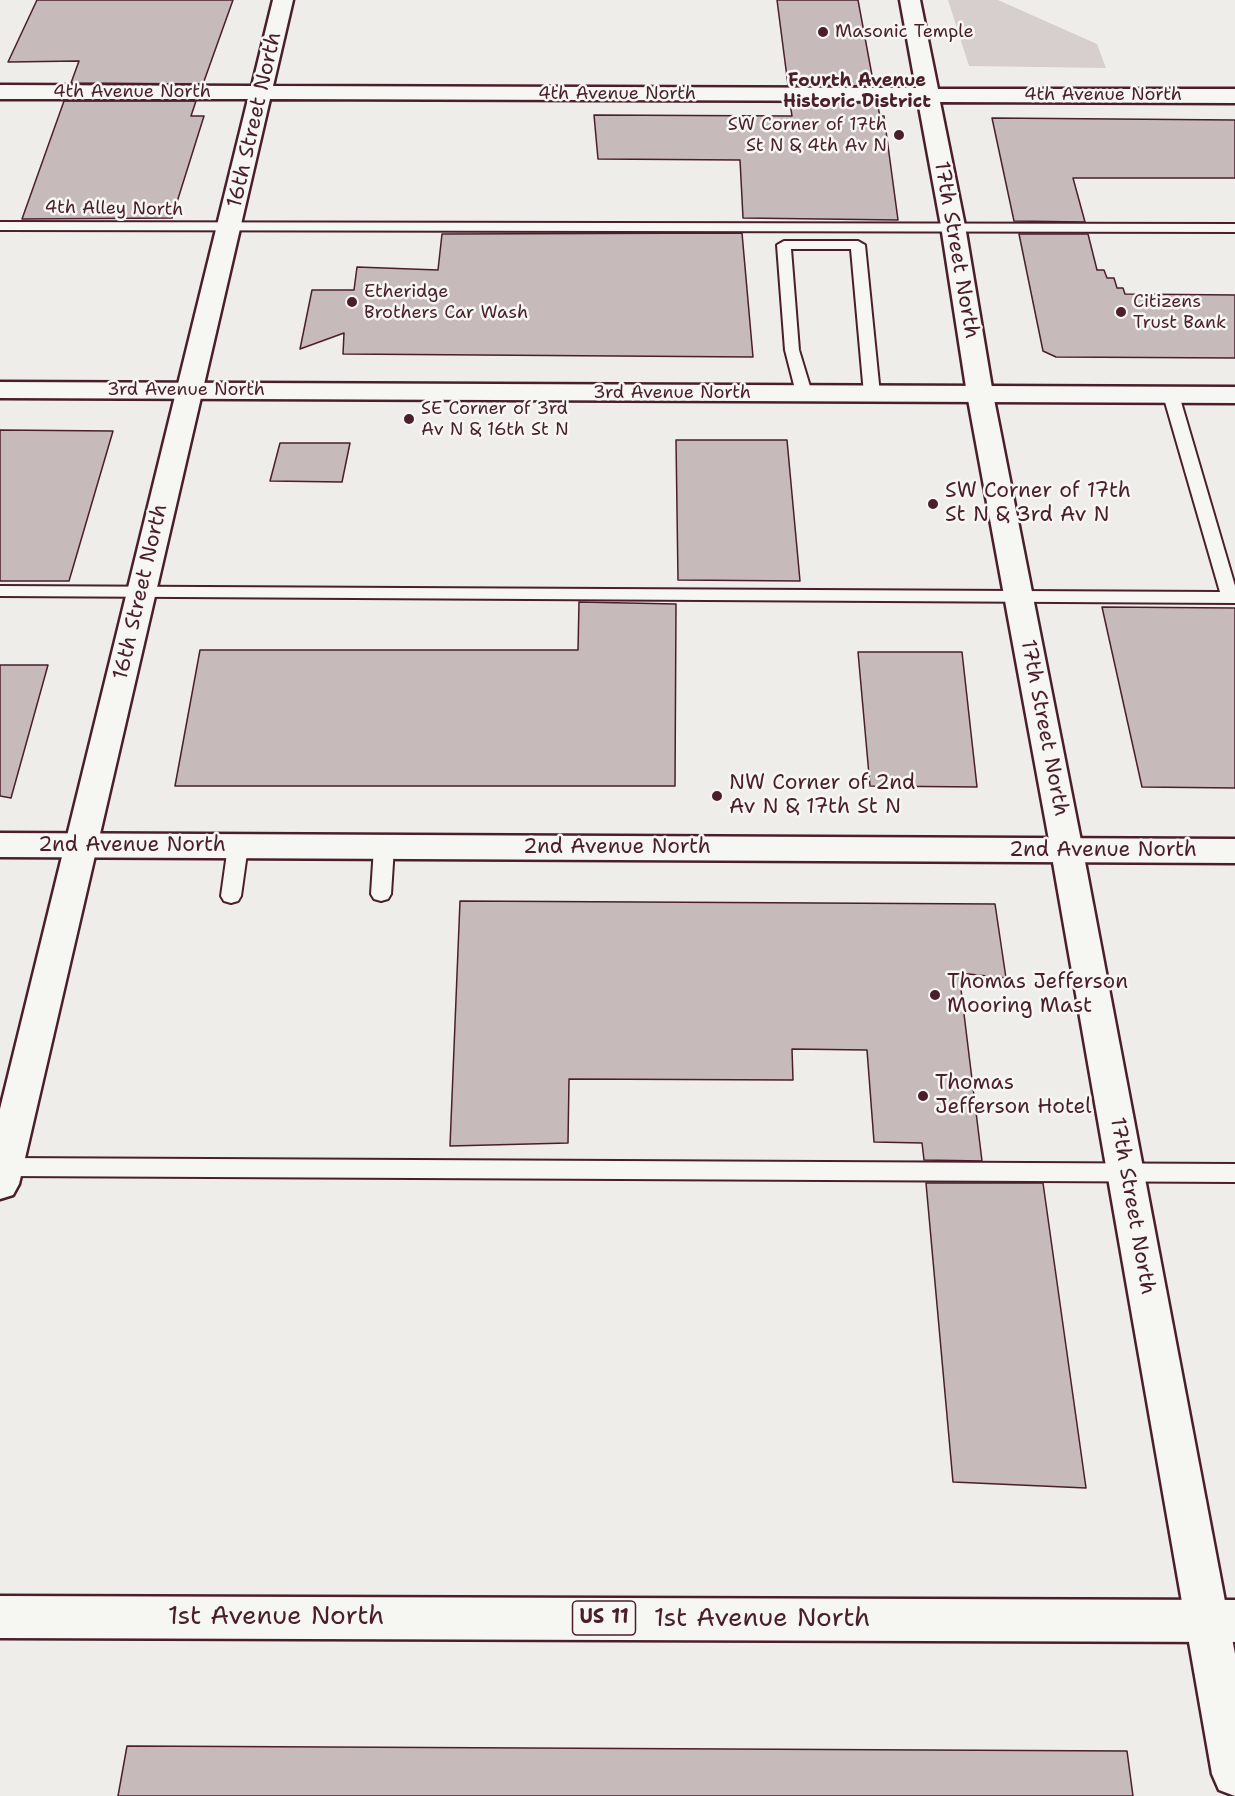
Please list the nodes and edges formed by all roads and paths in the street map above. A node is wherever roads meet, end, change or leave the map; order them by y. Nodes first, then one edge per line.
1 (283, 0) edge
2 (910, 0) edge
3 (0, 92) edge
4 (261, 93) junction
5 (928, 95) junction
6 (1235, 96) edge
7 (0, 226) edge
8 (952, 226) junction
9 (228, 228) junction
10 (1235, 228) edge
11 (0, 390) edge
12 (190, 390) junction
13 (804, 393) junction
14 (872, 394) junction
15 (981, 394) junction
16 (1171, 395) junction
17 (1235, 395) edge
18 (0, 591) edge
19 (142, 591) junction
20 (1019, 597) junction
21 (1232, 598) edge
22 (0, 845) edge
23 (82, 845) junction
24 (238, 846) junction
25 (384, 847) junction
26 (1067, 851) junction
27 (1235, 851) edge
28 (381, 894) dead end
29 (231, 896) dead end
30 (1126, 1173) junction
31 (1235, 1173) edge
32 (2, 1176) edge
33 (0, 1617) edge
34 (1222, 1621) edge
35 (1235, 1774) edge

1 - 4 street, 16th Street North
2 - 5 street, 17th Street North
3 - 4 street, 4th Avenue North
4 - 5 street, 4th Avenue North
4 - 9 street, 16th Street North
5 - 6 street, 4th Avenue North
5 - 8 street, 17th Street North
7 - 9 lane, 4th Alley North
8 - 9 lane, 4th Alley North
8 - 10 lane, 4th Alley North
8 - 15 street, 17th Street North
9 - 12 street, 16th Street North
11 - 12 street, 3rd Avenue North
12 - 13 street, 3rd Avenue North
12 - 19 street, 16th Street North
13 - 14 street, 3rd Avenue North
13 - 14 lane
14 - 15 street, 3rd Avenue North
15 - 16 street, 3rd Avenue North
15 - 20 street, 17th Street North
16 - 17 street, 3rd Avenue North
16 - 21 lane
18 - 19 lane
19 - 20 lane
19 - 23 street, 16th Street North
20 - 21 lane
20 - 26 street, 17th Street North
22 - 23 street, 2nd Avenue North
23 - 24 street, 2nd Avenue North
23 - 32 street, 16th Street North
24 - 25 street, 2nd Avenue North
24 - 29 lane
25 - 26 street, 2nd Avenue North
25 - 28 lane
26 - 27 street, 2nd Avenue North
26 - 30 street, 17th Street North
30 - 31 lane
30 - 32 lane
30 - 34 street, 17th Street North
33 - 34 street, 1st Avenue North / US 11
34 - 35 street, 17th Street North

